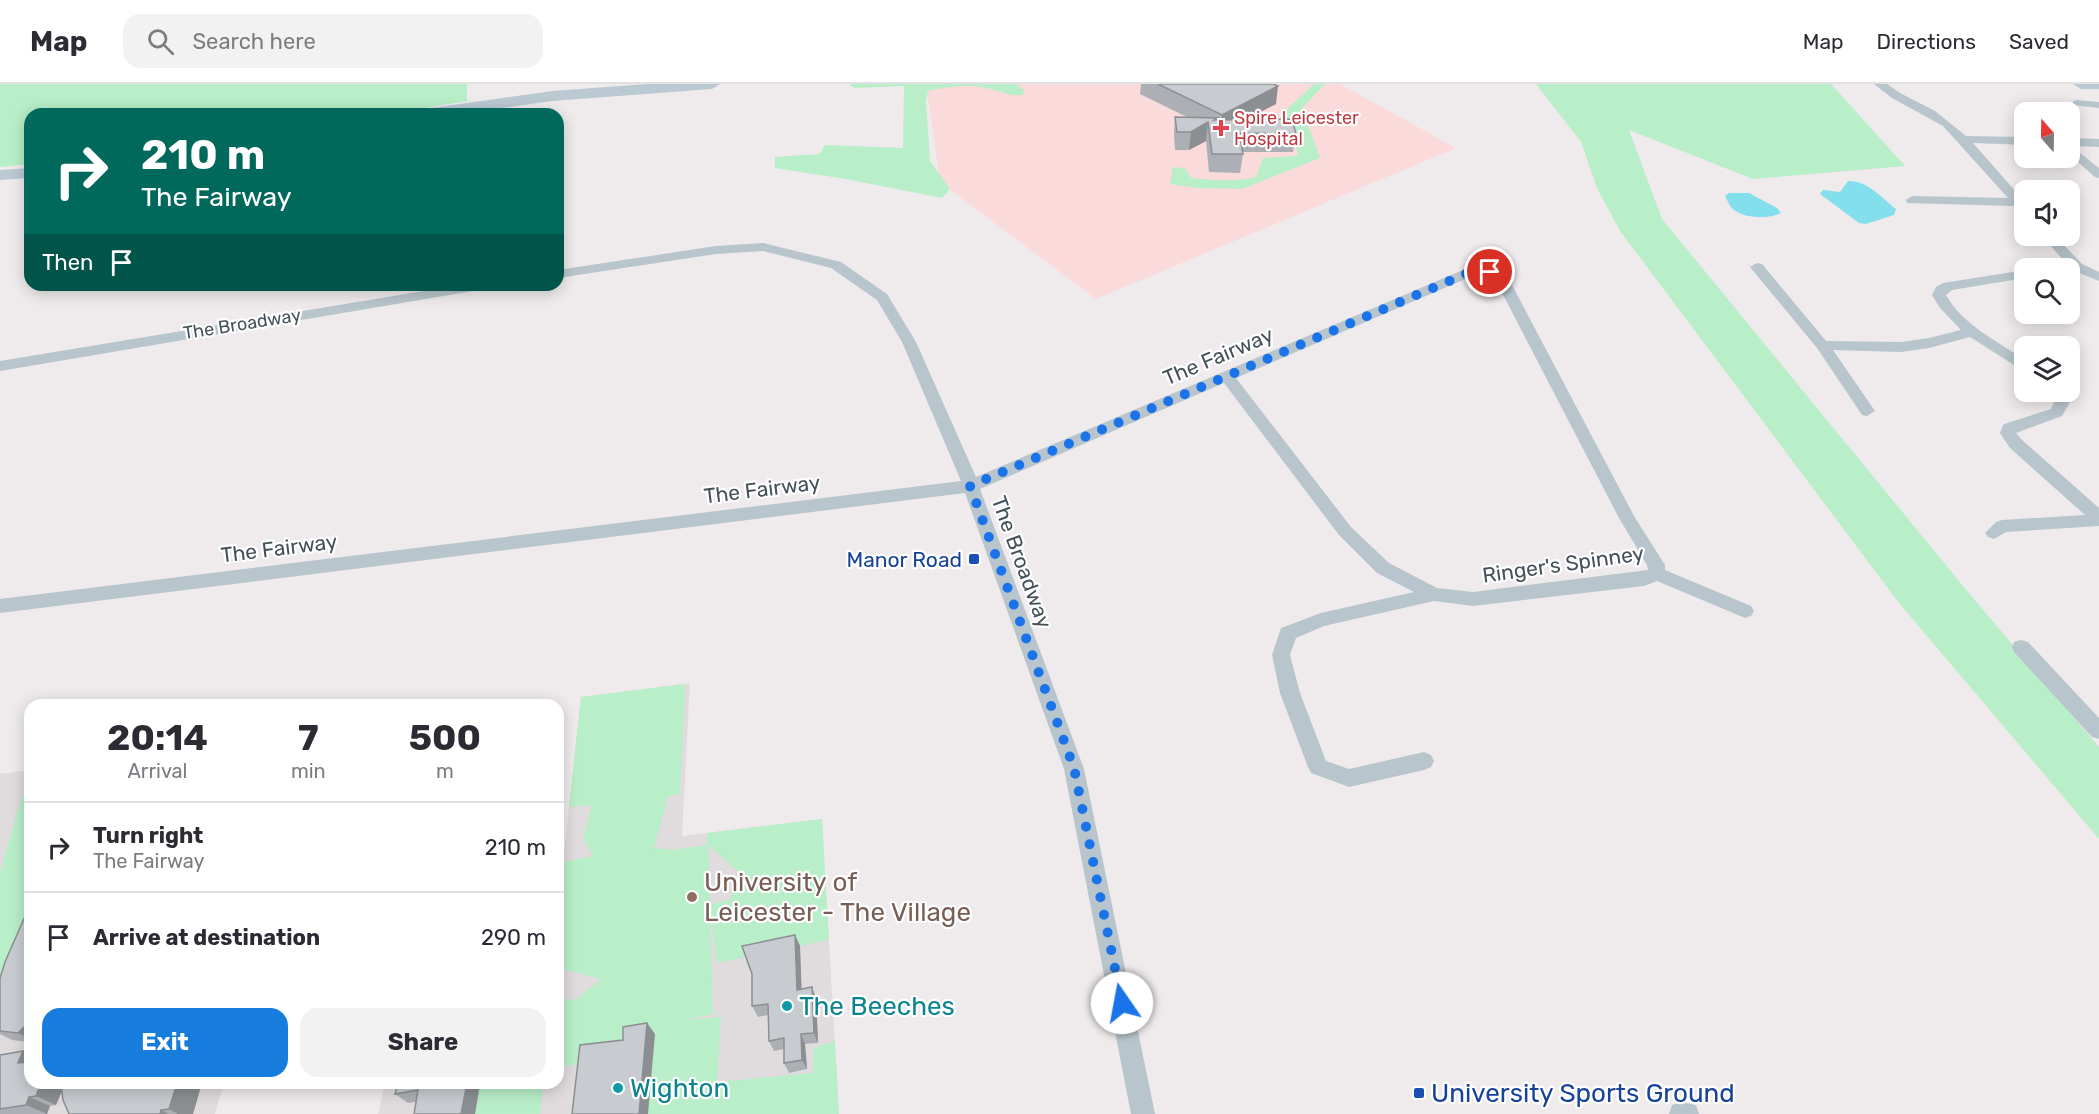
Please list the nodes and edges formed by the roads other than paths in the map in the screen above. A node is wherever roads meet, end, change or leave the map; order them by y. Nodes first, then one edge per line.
1 (712, 84) edge
2 (1880, 84) edge
3 (2081, 84) edge
4 (2099, 84) edge
5 (2094, 104) edge
6 (467, 108) edge
7 (2099, 116) edge
8 (1960, 139) junction
9 (2014, 141) edge
10 (2080, 142) edge
11 (2099, 142) edge
12 (2080, 157) edge
13 (24, 173) edge
14 (2099, 174) edge
15 (0, 175) edge
16 (2014, 197) edge
17 (1910, 198) dead end
18 (2014, 205) edge
19 (2056, 246) edge
20 (2065, 258) edge
21 (1758, 267) dead end
22 (2080, 270) edge
23 (1490, 272) joint
24 (564, 273) edge
25 (2014, 276) edge
26 (2099, 277) edge
27 (449, 291) edge
28 (1974, 331) junction
29 (1822, 345) junction
30 (2014, 359) edge
31 (0, 366) edge
32 (1227, 377) junction
33 (2062, 402) edge
34 (1868, 411) dead end
35 (970, 486) junction
36 (2099, 519) edge
37 (1994, 533) dead end
38 (1656, 574) junction
39 (1434, 594) junction
40 (0, 606) edge
41 (1745, 611) dead end
42 (2021, 647) dead end
43 (2099, 731) edge
44 (1424, 761) dead end
45 (1143, 1114) edge
46 (1681, 1114) edge
47 (1687, 1114) edge

1 - 6 main road
2 - 8 street
3 - 4 main road
5 - 7 street
8 - 9 street
8 - 16 street
10 - 11 street
12 - 14 street
13 - 15 main road
17 - 18 street
19 - 20 street
21 - 29 street
22 - 26 street
23 - 32 street, The Fairway
23 - 38 street, Ringer's Spinney
24 - 35 street, The Broadway
25 - 28 street
27 - 31 street, The Broadway
28 - 29 street
28 - 30 street
29 - 34 street
32 - 35 street, The Fairway
32 - 39 street, Ringer's Spinney
33 - 36 street
35 - 40 street, The Fairway
35 - 45 street, The Broadway
36 - 37 street
38 - 39 street, Ringer's Spinney
38 - 41 street
39 - 44 street
42 - 43 street
46 - 47 street

